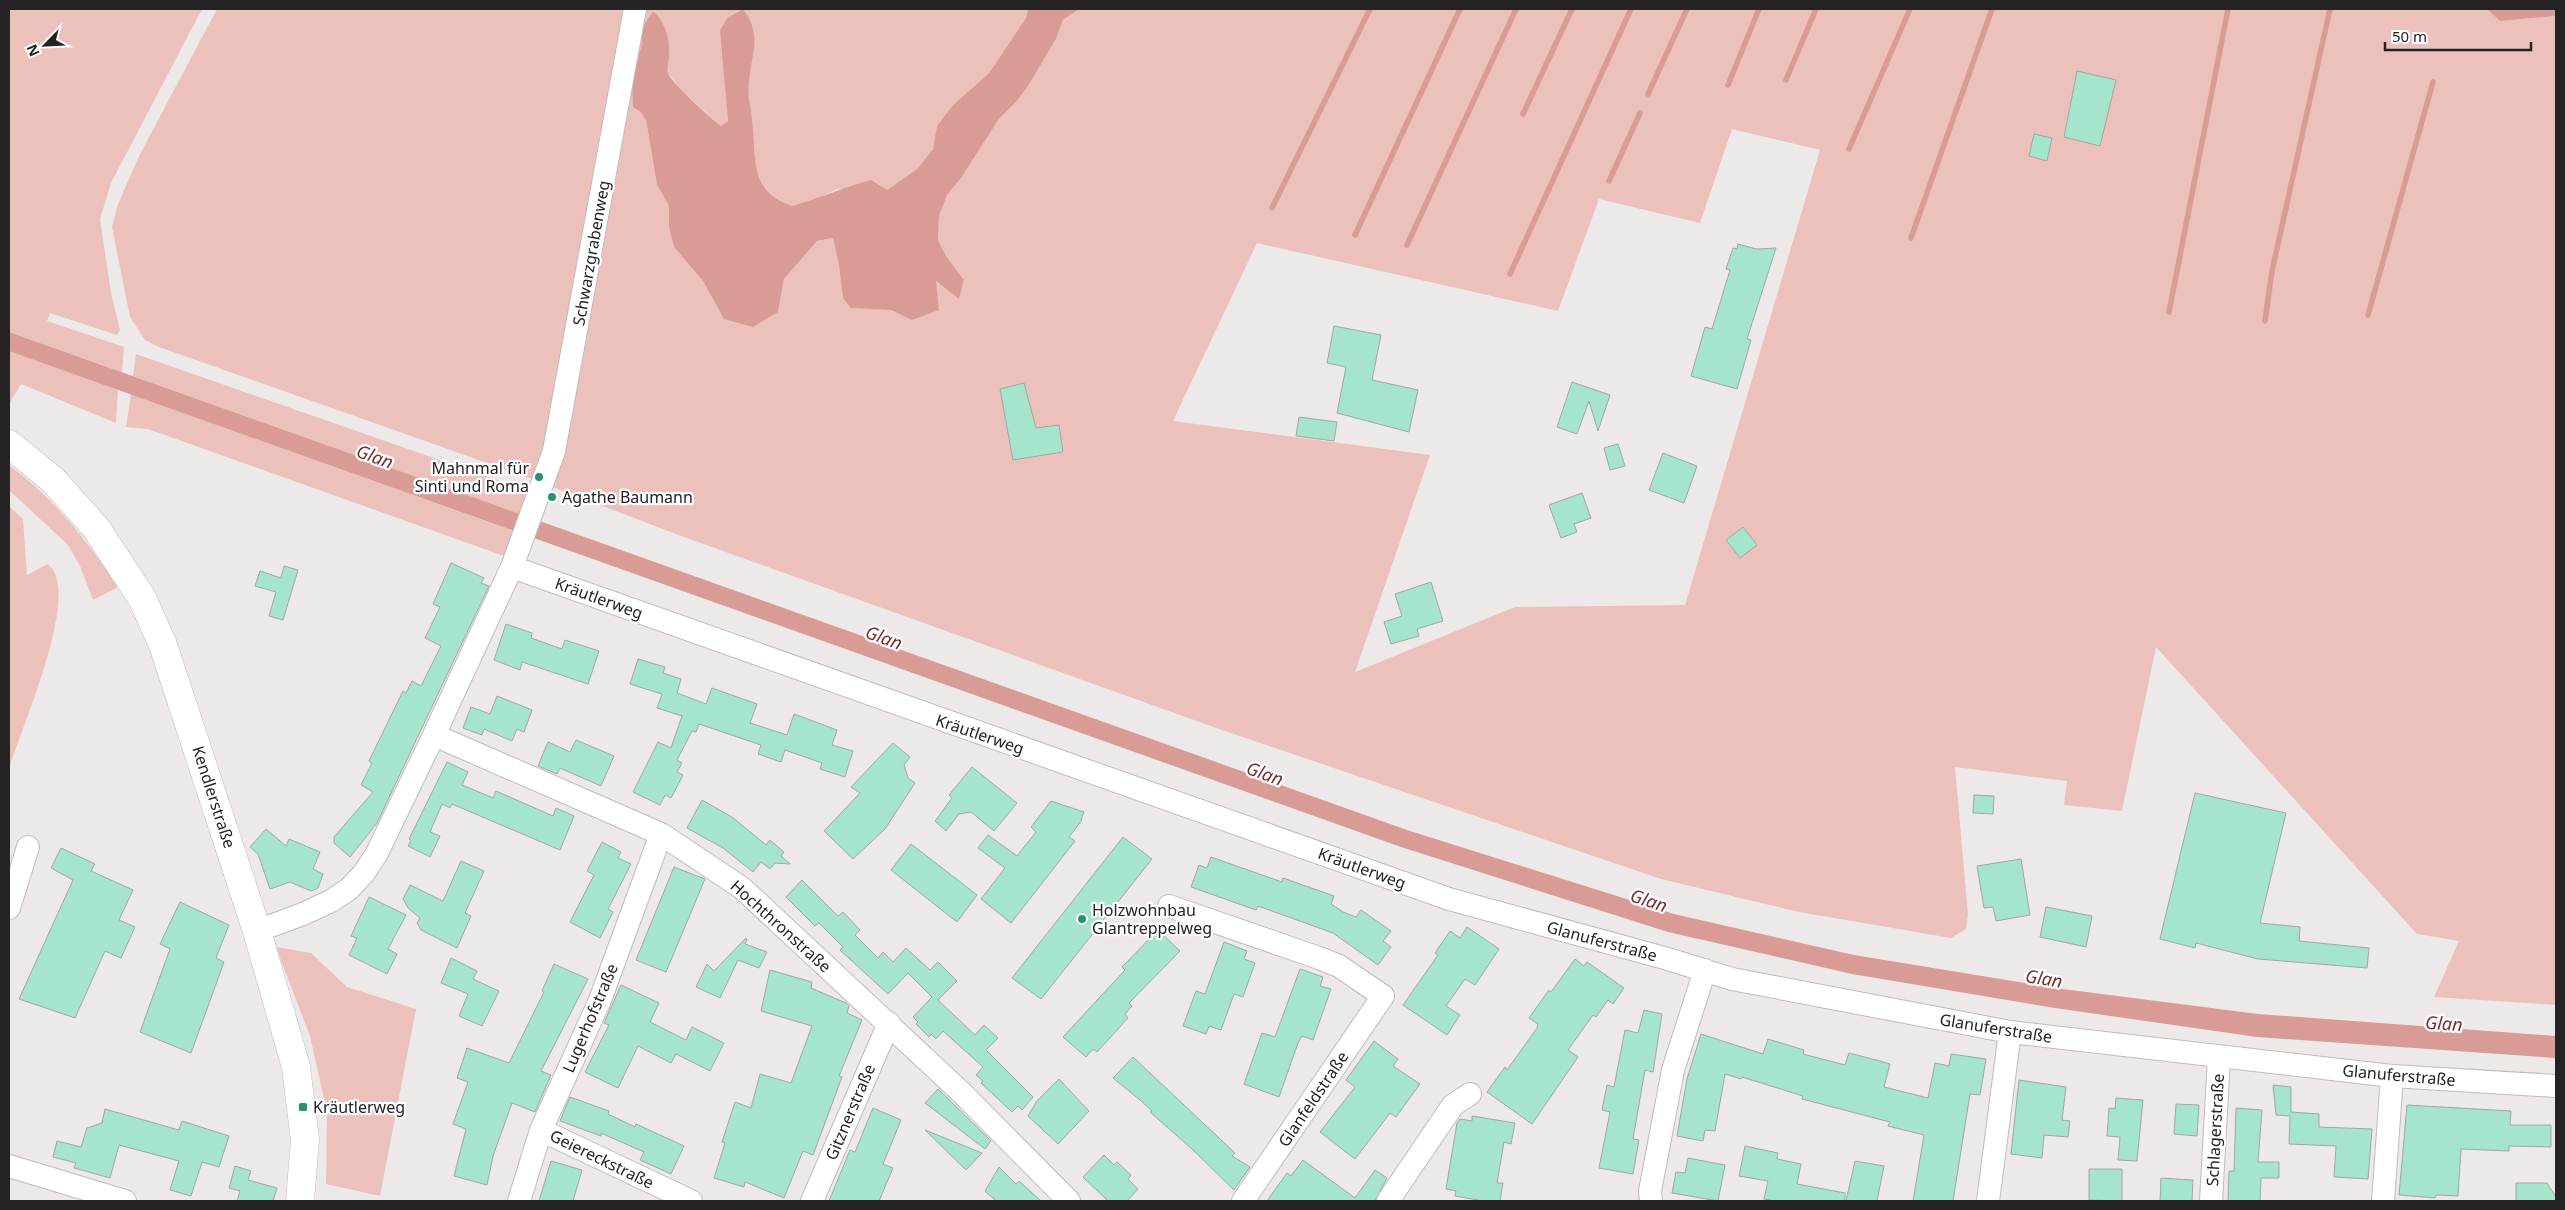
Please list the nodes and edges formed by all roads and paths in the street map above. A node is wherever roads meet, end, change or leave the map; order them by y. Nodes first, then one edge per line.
1 (635, 9) edge
2 (9, 444) edge
3 (513, 562) junction
4 (434, 735) junction
5 (661, 834) junction
6 (28, 847) dead end
7 (1449, 899) joint
8 (1169, 906) dead end
9 (9, 908) edge
10 (257, 931) junction
11 (1706, 970) junction
12 (889, 1024) junction
13 (2010, 1032) junction
14 (2219, 1058) junction
15 (2392, 1076) junction
16 (2556, 1086) edge
17 (1470, 1094) dead end
18 (541, 1130) junction
19 (9, 1166) edge
20 (124, 1201) edge
21 (300, 1201) edge
22 (519, 1201) edge
23 (691, 1201) edge
24 (812, 1201) edge
25 (1070, 1201) edge
26 (1243, 1201) edge
27 (1388, 1201) edge
28 (1651, 1201) edge
29 (1988, 1201) edge
30 (2211, 1201) edge
31 (2382, 1201) edge

1 - 3 street, Schwarzgrabenweg
2 - 10 street, Kendlerstraße
3 - 4 street
3 - 7 street, Kräutlerweg
4 - 5 street, Hochthronstraße
4 - 10 street
5 - 12 street, Hochthronstraße
5 - 18 street, Lugerhofstraße
6 - 9 street
7 - 11 street, Glanuferstraße
8 - 26 street, Glanfeldstraße
10 - 21 street, Kendlerstraße
11 - 13 street, Glanuferstraße
11 - 28 street
12 - 24 street, Gitznerstraße
12 - 25 street, Hochthronstraße
13 - 14 street, Glanuferstraße
13 - 29 street
14 - 15 street, Glanuferstraße
14 - 30 street, Schlagerstraße
15 - 16 street, Glanuferstraße
15 - 31 street
17 - 27 street
18 - 22 street, Lugerhofstraße
18 - 23 street, Geiereckstraße
19 - 20 street

